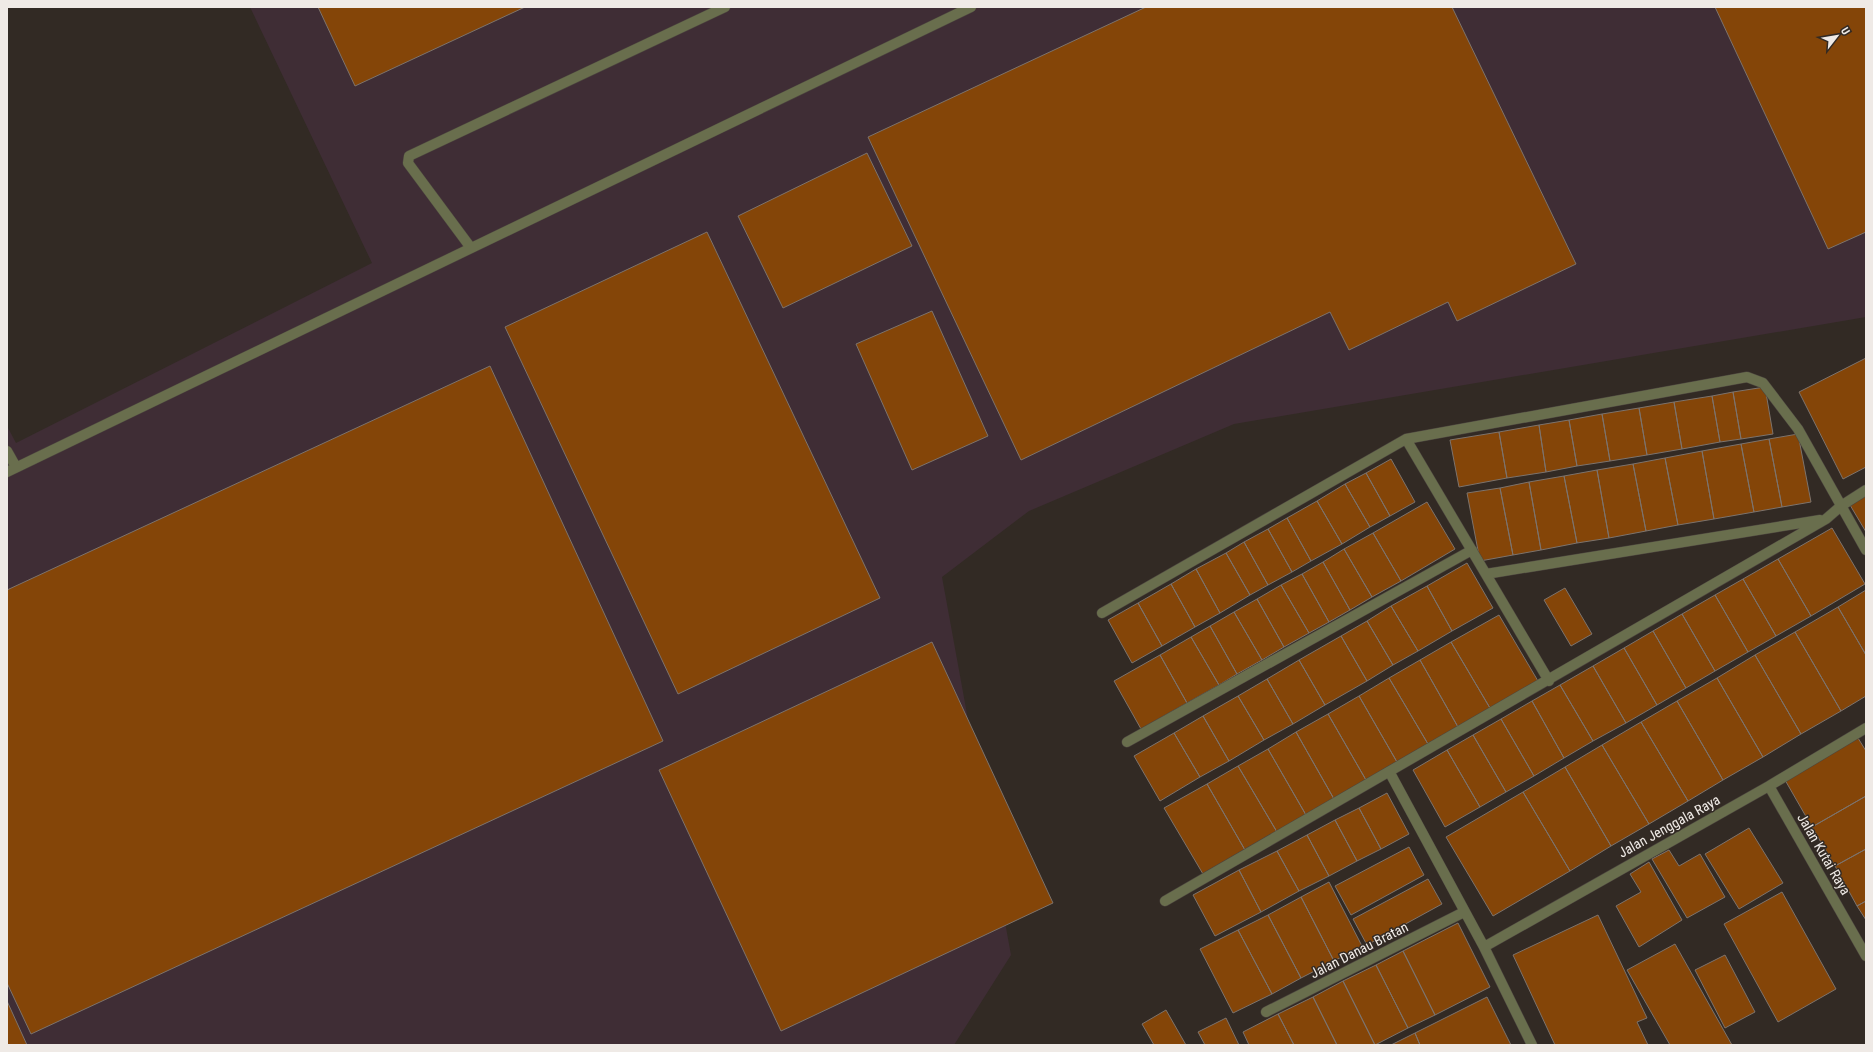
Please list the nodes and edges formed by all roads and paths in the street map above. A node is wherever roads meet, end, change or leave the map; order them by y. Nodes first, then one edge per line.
1 (725, 7) edge
2 (971, 7) edge
3 (470, 248) junction
4 (1406, 438) junction
5 (7, 451) edge
6 (12, 470) edge
7 (1866, 490) edge
8 (1841, 506) junction
9 (1826, 519) junction
10 (1472, 550) junction
11 (1866, 550) edge
12 (1486, 574) junction
13 (1102, 613) dead end
14 (1548, 681) junction
15 (1866, 728) edge
16 (1127, 742) dead end
17 (1390, 773) junction
18 (1769, 786) junction
19 (1165, 901) dead end
20 (1464, 912) junction
21 (1484, 947) junction
22 (1866, 956) edge
23 (1266, 1012) dead end
24 (1532, 1045) edge

1 - 3 street
2 - 3 street
3 - 6 street
4 - 8 street
4 - 10 street
4 - 13 street
5 - 6 street
7 - 8 street
8 - 9 street
8 - 11 street
9 - 12 street
9 - 14 street
10 - 12 street
10 - 16 street
12 - 14 street
14 - 17 street
15 - 18 street, Jalan Jenggala Raya
17 - 19 street
17 - 20 street
18 - 21 street, Jalan Jenggala Raya
18 - 22 street, Jalan Kutai Raya
20 - 21 street
20 - 23 street, Jalan Danau Bratan
21 - 24 street

